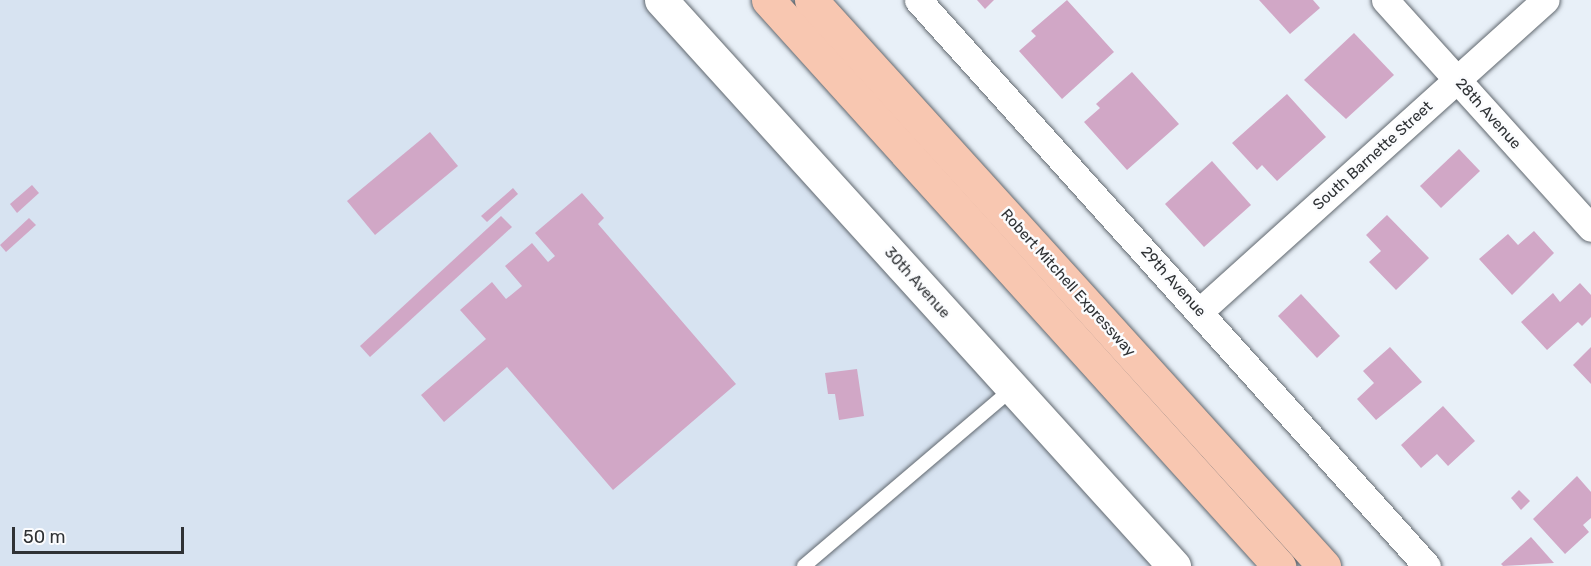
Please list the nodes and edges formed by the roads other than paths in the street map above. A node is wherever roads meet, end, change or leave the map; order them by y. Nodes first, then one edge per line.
1 (661, 0) edge
2 (768, 0) edge
3 (811, 0) edge
4 (918, 0) edge
5 (1385, 0) edge
6 (1546, 0) edge
7 (1457, 81) junction
8 (1591, 228) edge
9 (1200, 311) junction
10 (1012, 388) junction
11 (804, 566) edge
12 (1174, 566) edge
13 (1279, 566) edge
14 (1323, 566) edge
15 (1427, 566) edge

1 - 10 main road, 30th Avenue
2 - 13 highway
3 - 14 highway, Robert Mitchell Expressway
4 - 9 street, 29th Avenue
5 - 7 street, 28th Avenue
6 - 7 street, South Barnette Street
7 - 8 street, 28th Avenue
7 - 9 street, South Barnette Street
9 - 15 street, 29th Avenue
10 - 11 lane
10 - 12 main road, 30th Avenue

